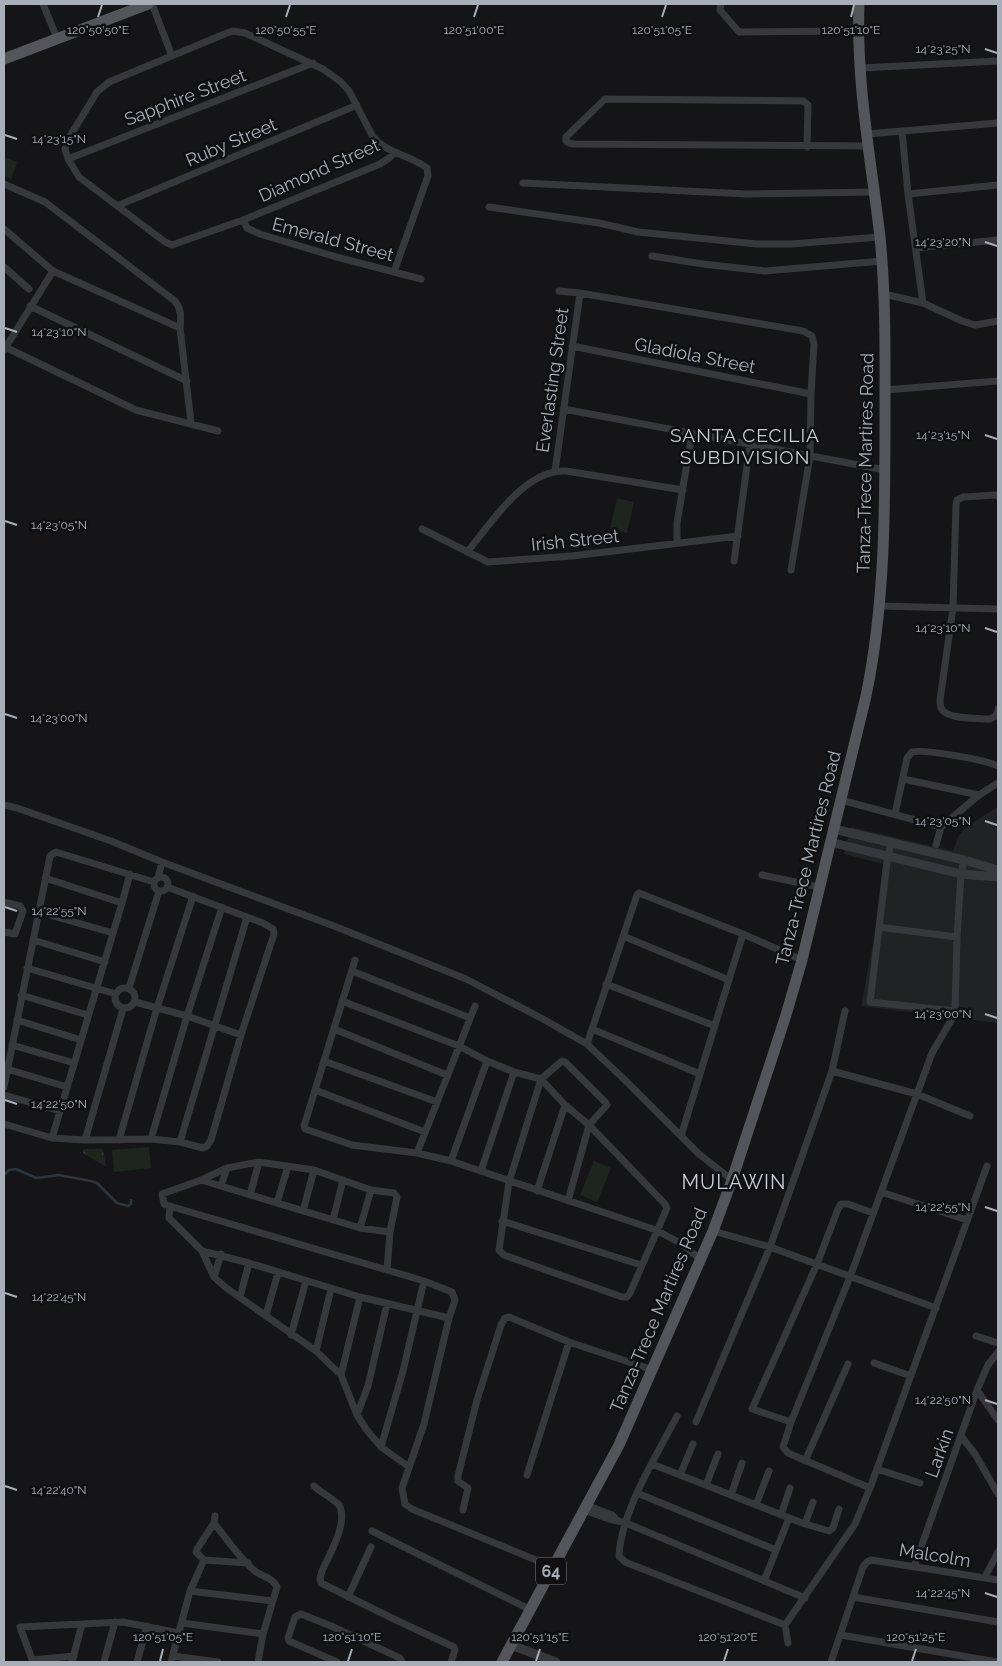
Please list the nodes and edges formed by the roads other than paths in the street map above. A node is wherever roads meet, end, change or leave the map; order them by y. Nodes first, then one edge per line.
1 (43, 4) edge
2 (148, 4) edge
3 (152, 4) edge
4 (721, 4) edge
5 (859, 4) edge
6 (858, 30) junction
7 (57, 38) junction
8 (172, 56) junction
9 (4, 59) edge
10 (998, 61) edge
11 (314, 63) junction
12 (861, 68) junction
13 (357, 105) junction
14 (998, 123) edge
15 (902, 131) junction
16 (867, 134) junction
17 (868, 146) junction
18 (807, 147) junction
19 (394, 153) junction
20 (68, 159) junction
21 (523, 183) dead end
22 (4, 184) edge
23 (998, 185) edge
24 (874, 192) junction
25 (908, 194) junction
26 (117, 206) junction
27 (489, 207) dead end
28 (243, 220) junction
29 (4, 229) edge
30 (880, 237) junction
31 (998, 240) edge
32 (916, 248) junction
33 (652, 256) dead end
34 (882, 261) junction
35 (4, 267) edge
36 (53, 271) junction
37 (394, 272) junction
38 (421, 279) dead end
39 (29, 289) dead end
40 (558, 291) dead end
41 (580, 293) junction
42 (884, 294) junction
43 (923, 303) junction
44 (30, 306) junction
45 (998, 321) edge
46 (180, 328) junction
47 (572, 346) junction
48 (5, 349) edge
49 (998, 380) edge
50 (187, 381) junction
51 (885, 390) junction
52 (811, 394) junction
53 (564, 409) junction
54 (191, 423) junction
55 (218, 431) dead end
56 (692, 433) junction
57 (750, 444) junction
58 (810, 456) junction
59 (884, 470) junction
60 (555, 471) junction
61 (683, 490) junction
62 (998, 496) edge
63 (422, 529) dead end
64 (738, 536) junction
65 (676, 543) junction
66 (467, 552) junction
67 (734, 561) dead end
68 (791, 570) dead end
69 (880, 606) junction
70 (954, 608) junction
71 (998, 609) edge
72 (998, 709) edge
73 (998, 766) edge
74 (903, 779) junction
75 (998, 783) edge
76 (980, 795) junction
77 (841, 800) junction
78 (4, 805) edge
79 (895, 814) junction
80 (941, 827) junction
81 (834, 829) junction
82 (830, 842) junction
83 (891, 842) junction
84 (936, 845) dead end
85 (888, 856) junction
86 (964, 860) junction
87 (162, 862) junction
88 (173, 866) junction
89 (998, 870) edge
90 (130, 874) junction
91 (961, 874) junction
92 (762, 875) dead end
93 (998, 877) edge
94 (45, 878) junction
95 (156, 880) junction
96 (167, 884) junction
97 (819, 887) junction
98 (159, 891) junction
99 (193, 896) junction
100 (4, 902) edge
101 (122, 903) junction
102 (222, 907) junction
103 (38, 912) junction
104 (247, 917) junction
105 (879, 927) junction
106 (4, 932) edge
107 (113, 933) junction
108 (743, 934) junction
109 (623, 936) junction
110 (957, 937) junction
111 (33, 940) junction
112 (355, 960) dead end
113 (802, 960) junction
114 (105, 962) junction
115 (27, 968) junction
116 (352, 972) junction
117 (729, 980) junction
118 (606, 984) junction
119 (97, 988) junction
120 (129, 988) junction
121 (116, 994) junction
122 (22, 995) junction
123 (342, 1001) junction
124 (136, 1002) junction
125 (475, 1006) dead end
126 (157, 1008) junction
127 (123, 1009) junction
128 (845, 1011) dead end
129 (955, 1011) junction
130 (88, 1015) junction
131 (187, 1016) junction
132 (470, 1018) junction
133 (17, 1020) junction
134 (216, 1025) junction
135 (715, 1026) junction
136 (334, 1029) junction
137 (592, 1029) junction
138 (241, 1035) junction
139 (81, 1040) junction
140 (587, 1044) junction
141 (12, 1045) junction
142 (459, 1046) junction
143 (324, 1061) junction
144 (487, 1061) junction
145 (74, 1063) junction
146 (7, 1069) junction
147 (832, 1070) junction
148 (514, 1072) junction
149 (700, 1074) junction
150 (447, 1075) junction
151 (541, 1079) junction
152 (4, 1087) edge
153 (67, 1087) junction
154 (315, 1090) junction
155 (917, 1094) junction
156 (4, 1095) edge
157 (437, 1102) junction
158 (565, 1105) junction
159 (60, 1111) junction
160 (970, 1116) dead end
161 (4, 1124) edge
162 (588, 1125) junction
163 (425, 1132) junction
164 (681, 1136) junction
165 (52, 1138) junction
166 (151, 1138) junction
167 (85, 1140) junction
168 (120, 1140) junction
169 (180, 1142) junction
170 (417, 1153) junction
171 (451, 1161) junction
172 (259, 1162) junction
173 (288, 1166) junction
174 (987, 1166) dead end
175 (226, 1168) junction
176 (314, 1170) junction
177 (481, 1171) junction
178 (201, 1180) junction
179 (343, 1180) junction
180 (732, 1180) junction
181 (509, 1182) junction
182 (221, 1186) junction
183 (372, 1190) junction
184 (537, 1191) junction
185 (881, 1192) junction
186 (250, 1195) junction
187 (568, 1201) junction
188 (277, 1203) junction
189 (170, 1206) junction
190 (303, 1211) junction
191 (873, 1214) junction
192 (333, 1220) junction
193 (967, 1220) junction
194 (502, 1221) junction
195 (360, 1228) junction
196 (656, 1230) junction
197 (713, 1231) junction
198 (390, 1232) junction
199 (770, 1247) junction
200 (202, 1251) junction
201 (220, 1254) junction
202 (700, 1259) junction
203 (249, 1263) junction
204 (817, 1264) junction
205 (642, 1265) junction
206 (387, 1270) junction
207 (278, 1273) junction
208 (850, 1276) junction
209 (214, 1277) junction
210 (306, 1281) junction
211 (424, 1281) junction
212 (332, 1289) junction
213 (240, 1297) junction
214 (360, 1297) junction
215 (386, 1304) junction
216 (936, 1308) junction
217 (416, 1310) junction
218 (266, 1316) junction
219 (449, 1318) junction
220 (291, 1335) junction
221 (976, 1336) dead end
222 (569, 1342) junction
223 (998, 1343) edge
224 (316, 1351) junction
225 (998, 1353) edge
226 (874, 1362) dead end
227 (848, 1364) dead end
228 (653, 1370) junction
229 (341, 1375) junction
230 (911, 1376) junction
231 (977, 1390) junction
232 (357, 1415) junction
233 (677, 1416) dead end
234 (998, 1420) edge
235 (696, 1422) dead end
236 (791, 1422) junction
237 (961, 1436) junction
238 (693, 1444) dead end
239 (381, 1447) junction
240 (718, 1454) dead end
241 (805, 1461) junction
242 (742, 1463) dead end
243 (652, 1464) junction
244 (409, 1467) junction
245 (877, 1470) junction
246 (769, 1472) dead end
247 (527, 1475) dead end
248 (680, 1475) junction
249 (920, 1483) dead end
250 (706, 1485) junction
251 (314, 1486) dead end
252 (790, 1488) dead end
253 (870, 1488) junction
254 (637, 1494) junction
255 (998, 1494) edge
256 (731, 1495) junction
257 (813, 1502) dead end
258 (756, 1505) junction
259 (585, 1508) junction
260 (839, 1509) dead end
261 (463, 1510) dead end
262 (781, 1515) junction
263 (789, 1518) junction
264 (626, 1523) junction
265 (805, 1524) junction
266 (372, 1531) dead end
267 (370, 1548) dead end
268 (776, 1550) junction
269 (998, 1552) edge
270 (204, 1560) junction
271 (248, 1563) junction
272 (553, 1567) junction
273 (914, 1567) junction
274 (984, 1578) junction
275 (998, 1580) edge
276 (764, 1581) junction
277 (190, 1591) junction
278 (348, 1597) junction
279 (853, 1597) junction
280 (805, 1598) junction
281 (272, 1601) junction
282 (530, 1610) junction
283 (115, 1622) junction
284 (998, 1622) edge
285 (182, 1623) junction
286 (82, 1624) junction
287 (786, 1625) junction
288 (147, 1626) junction
289 (179, 1633) junction
290 (263, 1634) junction
291 (840, 1635) junction
292 (788, 1643) dead end
293 (511, 1645) junction
294 (73, 1659) edge
295 (172, 1659) edge
296 (33, 1661) edge
297 (104, 1662) edge
298 (137, 1662) edge
299 (218, 1662) edge
300 (258, 1662) edge
301 (337, 1662) edge
302 (402, 1662) edge
303 (451, 1662) edge
304 (502, 1662) edge
305 (556, 1662) edge
306 (832, 1662) edge
307 (997, 1662) edge

1 - 7 street
2 - 7 main road
3 - 8 street
4 - 6 street
5 - 6 main road, Tanza-Trece Martires Road / 64
6 - 12 main road, Tanza-Trece Martires Road / 64
7 - 9 main road
8 - 11 street, Diamond Street
8 - 20 street, Diamond Street
10 - 12 street
11 - 13 street, Diamond Street
11 - 20 street, Sapphire Street
12 - 16 main road, Tanza-Trece Martires Road / 64
13 - 19 street, Diamond Street
13 - 26 street, Ruby Street
14 - 15 street
15 - 16 street
15 - 25 street
16 - 17 main road, Tanza-Trece Martires Road / 64
17 - 18 street
17 - 24 main road, Tanza-Trece Martires Road / 64
18 - 18 street
19 - 28 street, Diamond Street
19 - 37 street
20 - 26 street, Diamond Street
21 - 24 street
22 - 46 street
23 - 25 street
24 - 30 main road, Tanza-Trece Martires Road / 64
25 - 32 street
26 - 28 street, Diamond Street
27 - 30 street
28 - 37 street, Emerald Street
29 - 36 street
30 - 34 main road, Tanza-Trece Martires Road / 64
31 - 32 street
32 - 43 street
33 - 34 street
34 - 42 main road, Tanza-Trece Martires Road / 64
35 - 39 street
36 - 44 street
36 - 46 street
37 - 38 street, Emerald Street
40 - 41 street
41 - 47 street, Everlasting Street
41 - 52 street
42 - 43 street
42 - 51 main road, Tanza-Trece Martires Road / 64
43 - 45 street
44 - 48 street
44 - 50 street
46 - 50 street
47 - 52 street, Gladiola Street
47 - 53 street, Everlasting Street
48 - 54 street
49 - 51 street
50 - 54 street
51 - 59 main road, Tanza-Trece Martires Road / 64
52 - 58 street
53 - 56 street
53 - 60 street, Everlasting Street
54 - 55 street
56 - 57 street
56 - 61 street
57 - 58 street
57 - 64 street
58 - 59 street
58 - 68 street
59 - 69 main road, Tanza-Trece Martires Road / 64
60 - 61 street
60 - 66 street
61 - 65 street
62 - 70 street
63 - 66 street, Irish Street
64 - 65 street, Irish Street
64 - 67 street
65 - 66 street, Irish Street
69 - 70 street
69 - 77 main road, Tanza-Trece Martires Road / 64
70 - 71 street
70 - 72 street
73 - 74 street
74 - 76 street
74 - 79 street
75 - 76 street
76 - 80 street
77 - 79 street
77 - 81 main road, Tanza-Trece Martires Road / 64
78 - 87 street
79 - 80 street
80 - 84 street
81 - 82 main road, Tanza-Trece Martires Road / 64
81 - 83 street
82 - 85 street
82 - 97 main road, Tanza-Trece Martires Road / 64
83 - 85 street
83 - 86 street
85 - 91 street
85 - 105 street
86 - 89 street
86 - 91 street
87 - 88 street
87 - 95 street
88 - 96 street
88 - 140 street
90 - 94 street
90 - 95 street
90 - 101 street
91 - 93 street
91 - 110 street
92 - 97 street
94 - 101 street
94 - 103 street
95 - 96 street
95 - 98 street
96 - 98 street
96 - 99 street
97 - 113 main road, Tanza-Trece Martires Road / 64
98 - 120 street
99 - 102 street
99 - 126 street
100 - 106 street
101 - 107 street
102 - 104 street
102 - 131 street
103 - 107 street
103 - 111 street
104 - 134 street
104 - 138 street
105 - 110 street
105 - 129 street
107 - 114 street
108 - 109 street
108 - 113 street
108 - 117 street
109 - 117 street
109 - 118 street
110 - 129 street
111 - 114 street
111 - 115 street
112 - 116 street
113 - 180 main road, Tanza-Trece Martires Road / 64
114 - 119 street
115 - 119 street
115 - 122 street
116 - 123 street
116 - 132 street
117 - 135 street
118 - 135 street
118 - 137 street
119 - 121 street
119 - 130 street
120 - 121 street
120 - 124 street
121 - 127 street
122 - 130 street
122 - 133 street
123 - 136 street
123 - 142 street
124 - 126 street
124 - 127 street
125 - 132 street
126 - 131 street
126 - 168 street
127 - 167 street
128 - 147 street
129 - 155 street
130 - 139 street
131 - 134 street
131 - 166 street
132 - 142 street
133 - 139 street
133 - 141 street
134 - 138 street
134 - 169 street
135 - 149 street
136 - 143 street
136 - 150 street
137 - 140 street
137 - 149 street
138 - 169 street
139 - 145 street
140 - 164 street
141 - 145 street
141 - 146 street
142 - 144 street
142 - 150 street
143 - 154 street
143 - 157 street
144 - 148 street
144 - 171 street
145 - 153 street
146 - 152 street
146 - 153 street
147 - 155 street
147 - 199 street
148 - 151 street
148 - 177 street
149 - 164 street
150 - 157 street
151 - 158 street
151 - 162 street
151 - 181 street
153 - 159 street
154 - 163 street
154 - 170 street
155 - 160 street
155 - 185 street
156 - 159 street
157 - 163 street
158 - 162 street
158 - 184 street
159 - 165 street
161 - 165 street
162 - 187 street
162 - 196 street
163 - 170 street
164 - 180 street
165 - 167 street
166 - 168 street
166 - 169 street
167 - 168 street
170 - 171 street
171 - 177 street
172 - 173 street
172 - 175 street
172 - 186 street
173 - 176 street
173 - 188 street
174 - 193 street
175 - 178 street
175 - 182 street
176 - 179 street
176 - 190 street
177 - 181 street
178 - 182 street
178 - 189 street
179 - 183 street
179 - 192 street
180 - 197 main road, Tanza-Trece Martires Road / 64
181 - 184 street
181 - 194 street
182 - 186 street
183 - 195 street
183 - 198 street
184 - 187 street
185 - 191 street
185 - 193 street
186 - 188 street
187 - 196 street
188 - 190 street
189 - 200 street
189 - 206 street
190 - 192 street
191 - 204 street
191 - 208 street
192 - 195 street
193 - 216 street
194 - 205 street
194 - 205 street
195 - 198 street
196 - 202 street
196 - 205 street
197 - 199 street
197 - 202 main road, Tanza-Trece Martires Road / 64
198 - 206 street
199 - 204 street
199 - 235 street
200 - 201 street
200 - 209 street
201 - 203 street
201 - 209 street
202 - 228 main road, Tanza-Trece Martires Road / 64
203 - 207 street
203 - 213 street
204 - 208 street
204 - 236 street
206 - 211 street
207 - 210 street
207 - 218 street
208 - 216 street
208 - 236 street
209 - 213 street
210 - 212 street
210 - 220 street
211 - 217 street
211 - 219 street
212 - 214 street
212 - 224 street
213 - 218 street
214 - 215 street
214 - 229 street
215 - 217 street
215 - 232 street
216 - 230 street
217 - 219 street
217 - 239 street
218 - 220 street
219 - 244 street
220 - 224 street
221 - 223 street
222 - 228 street
222 - 247 street
222 - 261 street
224 - 229 street
225 - 231 street, Larkin
226 - 230 street
227 - 241 street
228 - 259 main road, Tanza-Trece Martires Road / 64
229 - 232 street
230 - 245 street
231 - 234 street
231 - 237 street, Larkin
232 - 239 street
233 - 243 street
236 - 241 street
237 - 255 street
237 - 273 street, Larkin
238 - 248 street
239 - 244 street
240 - 250 street
241 - 253 street
242 - 256 street
243 - 248 street
243 - 254 street
244 - 272 street
245 - 249 street
245 - 253 street
246 - 258 street
248 - 250 street
250 - 256 street
251 - 278 street
252 - 262 street
253 - 280 street
254 - 264 street
254 - 268 street
256 - 258 street
257 - 265 street
258 - 262 street
259 - 264 street
259 - 272 main road, Tanza-Trece Martires Road / 64
260 - 265 street
262 - 263 street
263 - 265 street
263 - 268 street
264 - 276 street
264 - 287 street
266 - 282 street
267 - 278 street
268 - 276 street
269 - 274 street
270 - 271 street
270 - 271 street
270 - 277 street
271 - 281 street
272 - 282 main road, Tanza-Trece Martires Road / 64
273 - 274 street, Malcolm
273 - 279 street, Malcolm
274 - 275 street, Malcolm
276 - 280 street
277 - 281 street
277 - 285 street
278 - 303 street
279 - 284 street
279 - 291 street
280 - 287 street
281 - 290 street
282 - 293 main road, Tanza-Trece Martires Road / 64
283 - 286 street
283 - 288 street
283 - 297 street
285 - 289 street
285 - 290 street
286 - 294 street
286 - 296 street
287 - 292 street
288 - 289 street
288 - 298 street
289 - 295 street
290 - 300 street
291 - 306 street
291 - 307 street
293 - 304 main road, Tanza-Trece Martires Road / 64
293 - 305 street
294 - 296 street
295 - 299 street
301 - 302 street

